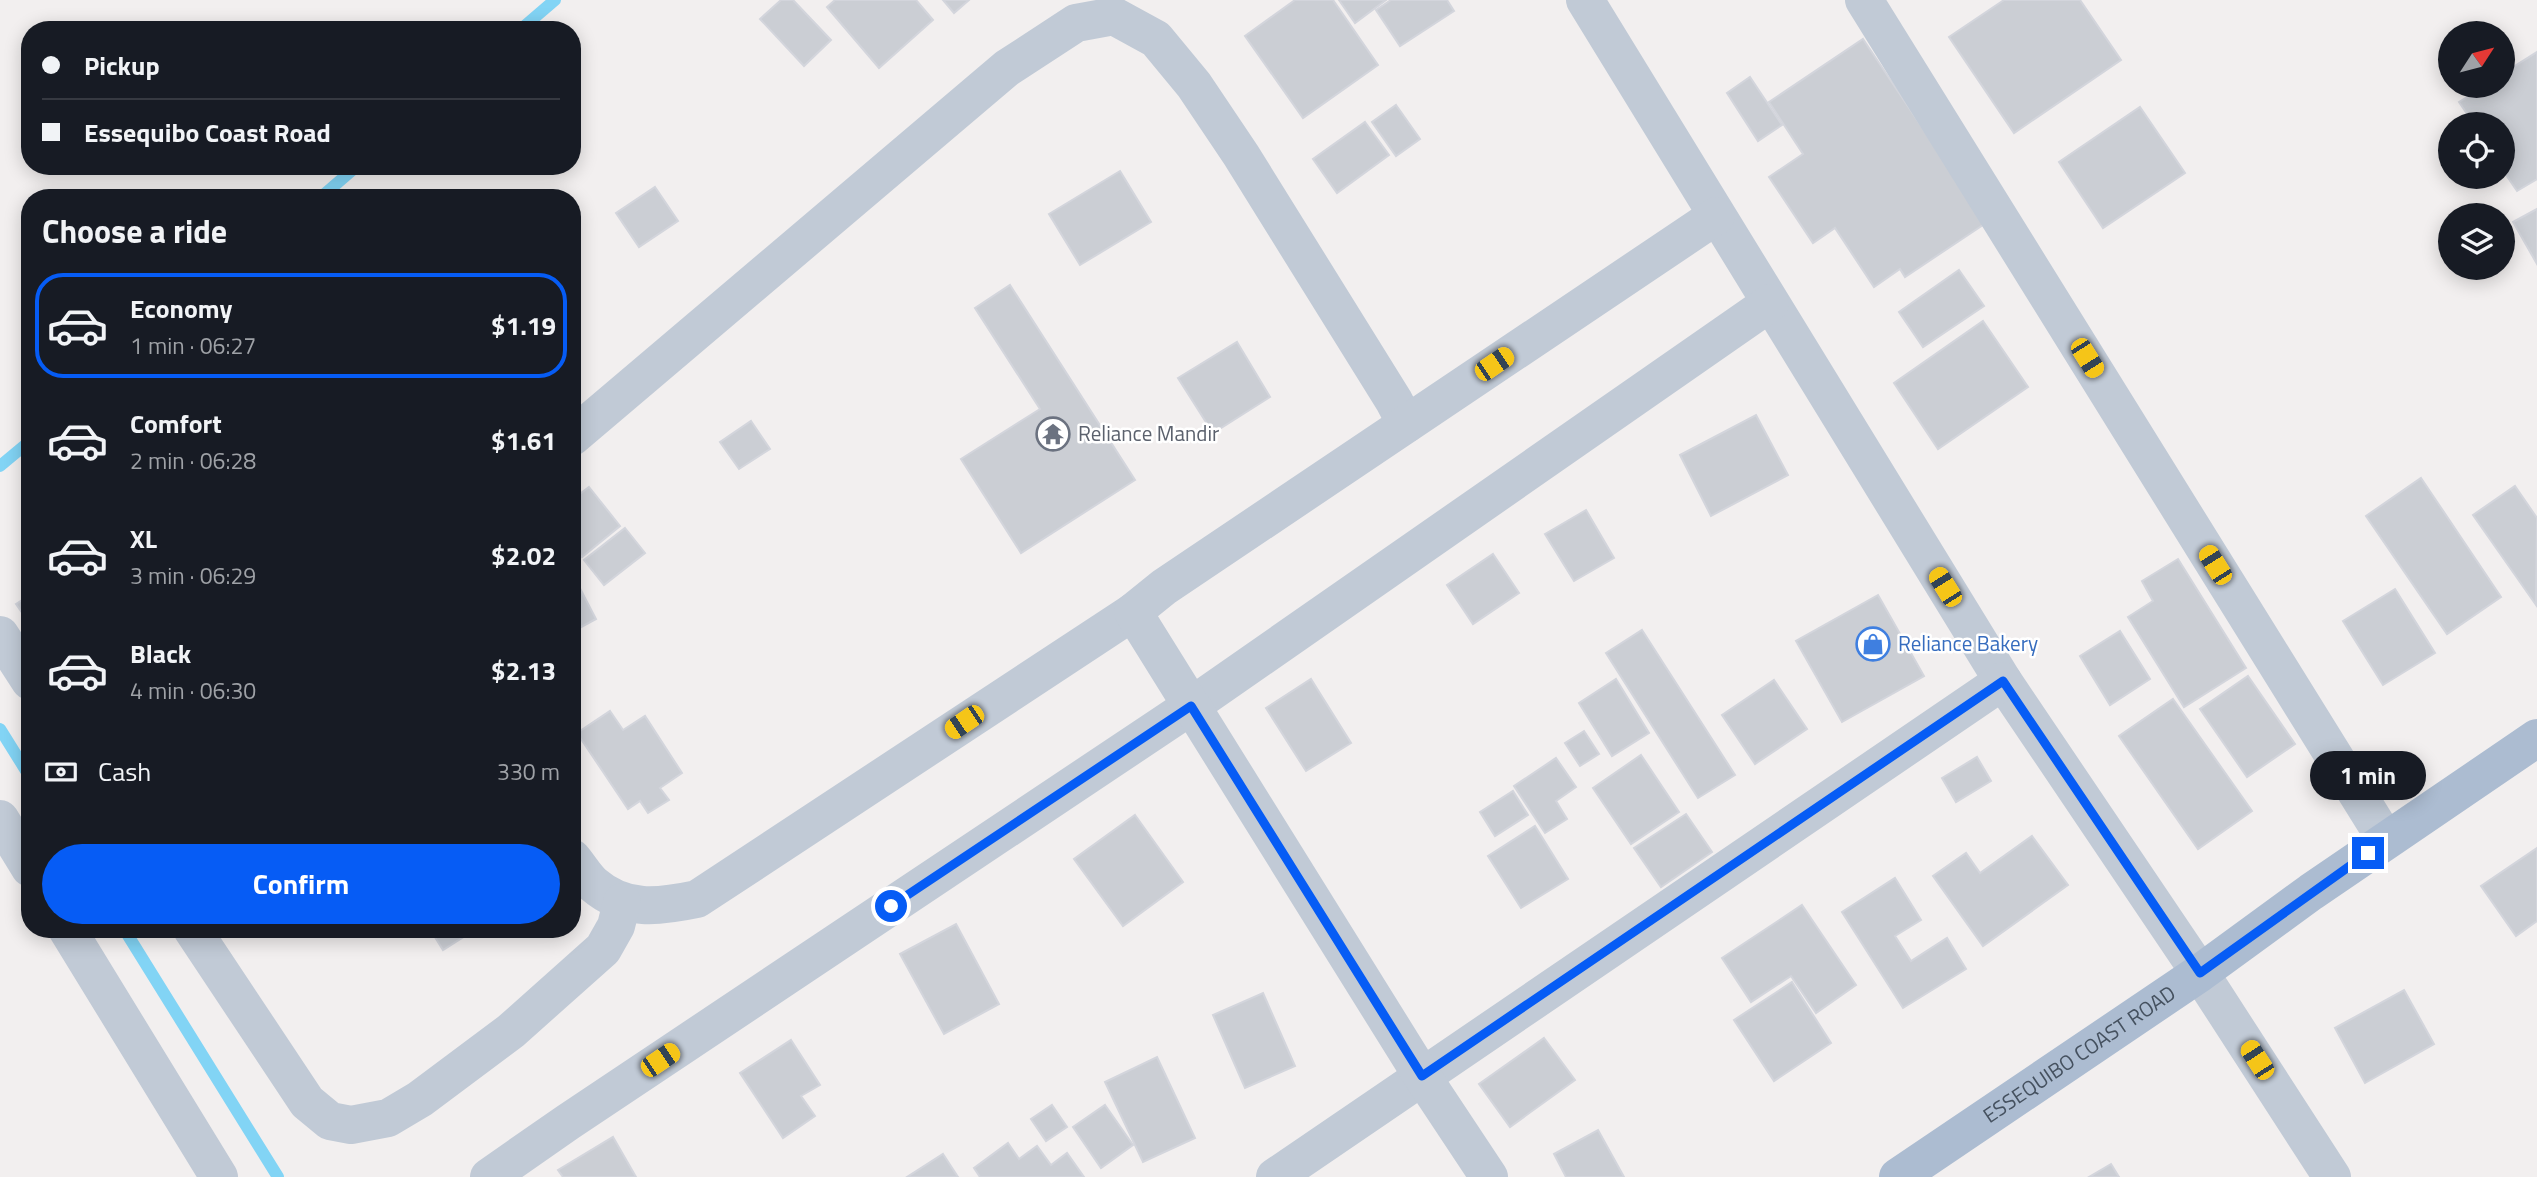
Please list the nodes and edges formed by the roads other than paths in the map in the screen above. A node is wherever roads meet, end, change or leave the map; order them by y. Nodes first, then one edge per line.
1 (1585, 0) edge
2 (1864, 0) edge
3 (1716, 216) junction
4 (1770, 303) junction
5 (1406, 424) junction
6 (581, 428) edge
7 (1133, 612) junction
8 (0, 635) edge
9 (21, 667) edge
10 (2003, 681) junction
11 (1191, 706) junction
12 (2537, 738) edge
13 (0, 819) edge
14 (2386, 841) junction
15 (21, 853) edge
16 (581, 869) edge
17 (622, 902) junction
18 (73, 938) edge
19 (198, 938) edge
20 (2200, 973) junction
21 (1422, 1076) junction
22 (219, 1177) edge
23 (489, 1177) edge
24 (1275, 1177) edge
25 (1489, 1177) edge
26 (1898, 1177) edge
27 (2332, 1177) edge

1 - 3 street
2 - 14 street
3 - 4 street
3 - 5 street
4 - 10 street
4 - 11 street
5 - 6 street
5 - 7 street
7 - 11 street
7 - 17 street
8 - 9 street
10 - 20 street
10 - 21 street
11 - 21 street
11 - 23 street
12 - 14 main road, ESSEQUIBO COAST ROAD
13 - 15 street
14 - 20 main road, ESSEQUIBO COAST ROAD
16 - 17 street
17 - 19 street
18 - 22 street
20 - 26 main road, ESSEQUIBO COAST ROAD
20 - 27 street
21 - 24 street
21 - 25 street

